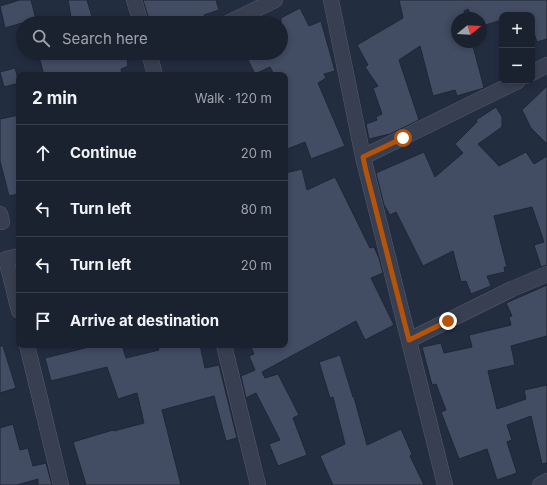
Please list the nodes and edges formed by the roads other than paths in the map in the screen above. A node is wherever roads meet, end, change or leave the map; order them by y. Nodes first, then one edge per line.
1 (134, 0) edge
2 (275, 0) edge
3 (331, 0) edge
4 (139, 16) edge
5 (242, 16) edge
6 (151, 60) edge
7 (547, 65) edge
8 (535, 71) edge
9 (154, 72) edge
10 (512, 84) edge
11 (363, 157) junction
12 (8, 258) edge
13 (547, 274) edge
14 (16, 297) edge
15 (409, 340) junction
16 (28, 348) edge
17 (225, 348) edge
18 (547, 481) edge
19 (61, 485) edge
20 (258, 485) edge
21 (445, 485) edge
22 (540, 485) edge

1 - 4 street
2 - 5 street
3 - 11 street
6 - 9 street
7 - 8 street
10 - 11 street
11 - 15 street
12 - 14 street
13 - 15 street
15 - 21 street
16 - 19 street
17 - 20 street
18 - 22 street

